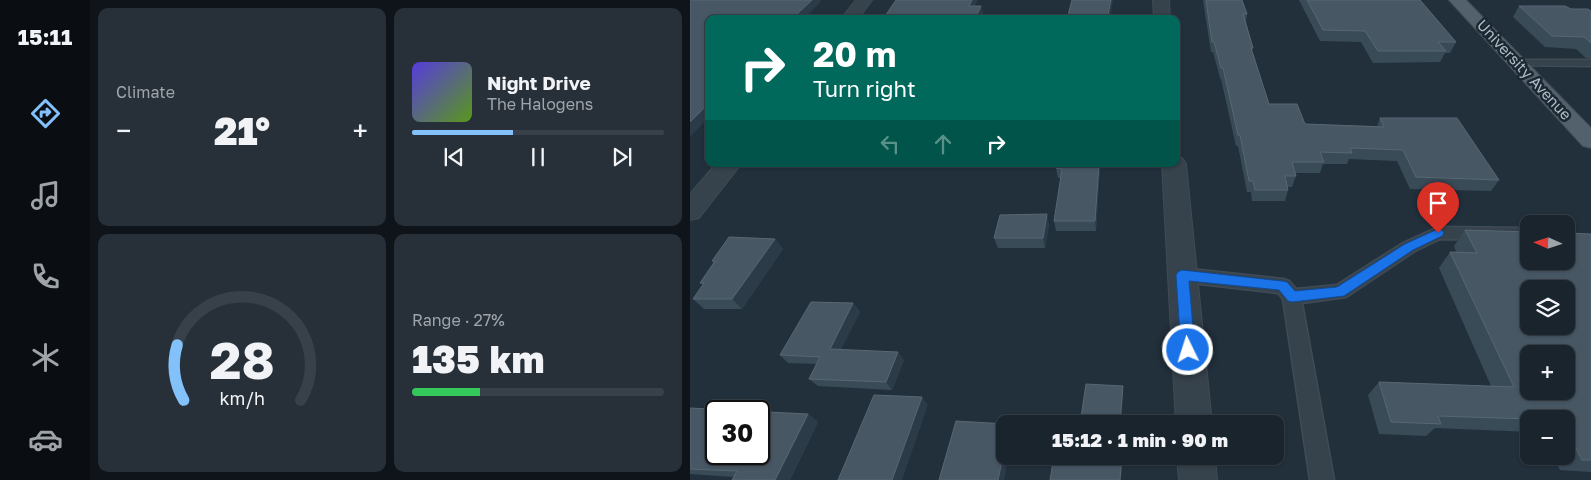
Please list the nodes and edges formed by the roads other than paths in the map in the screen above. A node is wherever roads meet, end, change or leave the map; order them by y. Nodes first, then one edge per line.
1 (864, 0) edge
2 (1161, 0) edge
3 (1457, 0) edge
4 (852, 15) edge
5 (1162, 15) edge
6 (1518, 63) junction
7 (1591, 63) edge
8 (1591, 141) edge
9 (727, 167) edge
10 (1174, 167) edge
11 (690, 211) edge
12 (1520, 234) edge
13 (1182, 275) junction
14 (1292, 297) junction
15 (1193, 415) edge
16 (1197, 465) edge
17 (1198, 480) edge
18 (1322, 480) edge

1 - 4 street
2 - 5 street
3 - 6 main road, University Avenue
6 - 7 lane
6 - 8 main road, University Avenue
9 - 11 street
10 - 13 street
12 - 14 lane
13 - 14 lane
13 - 15 street
14 - 18 lane
16 - 17 street

